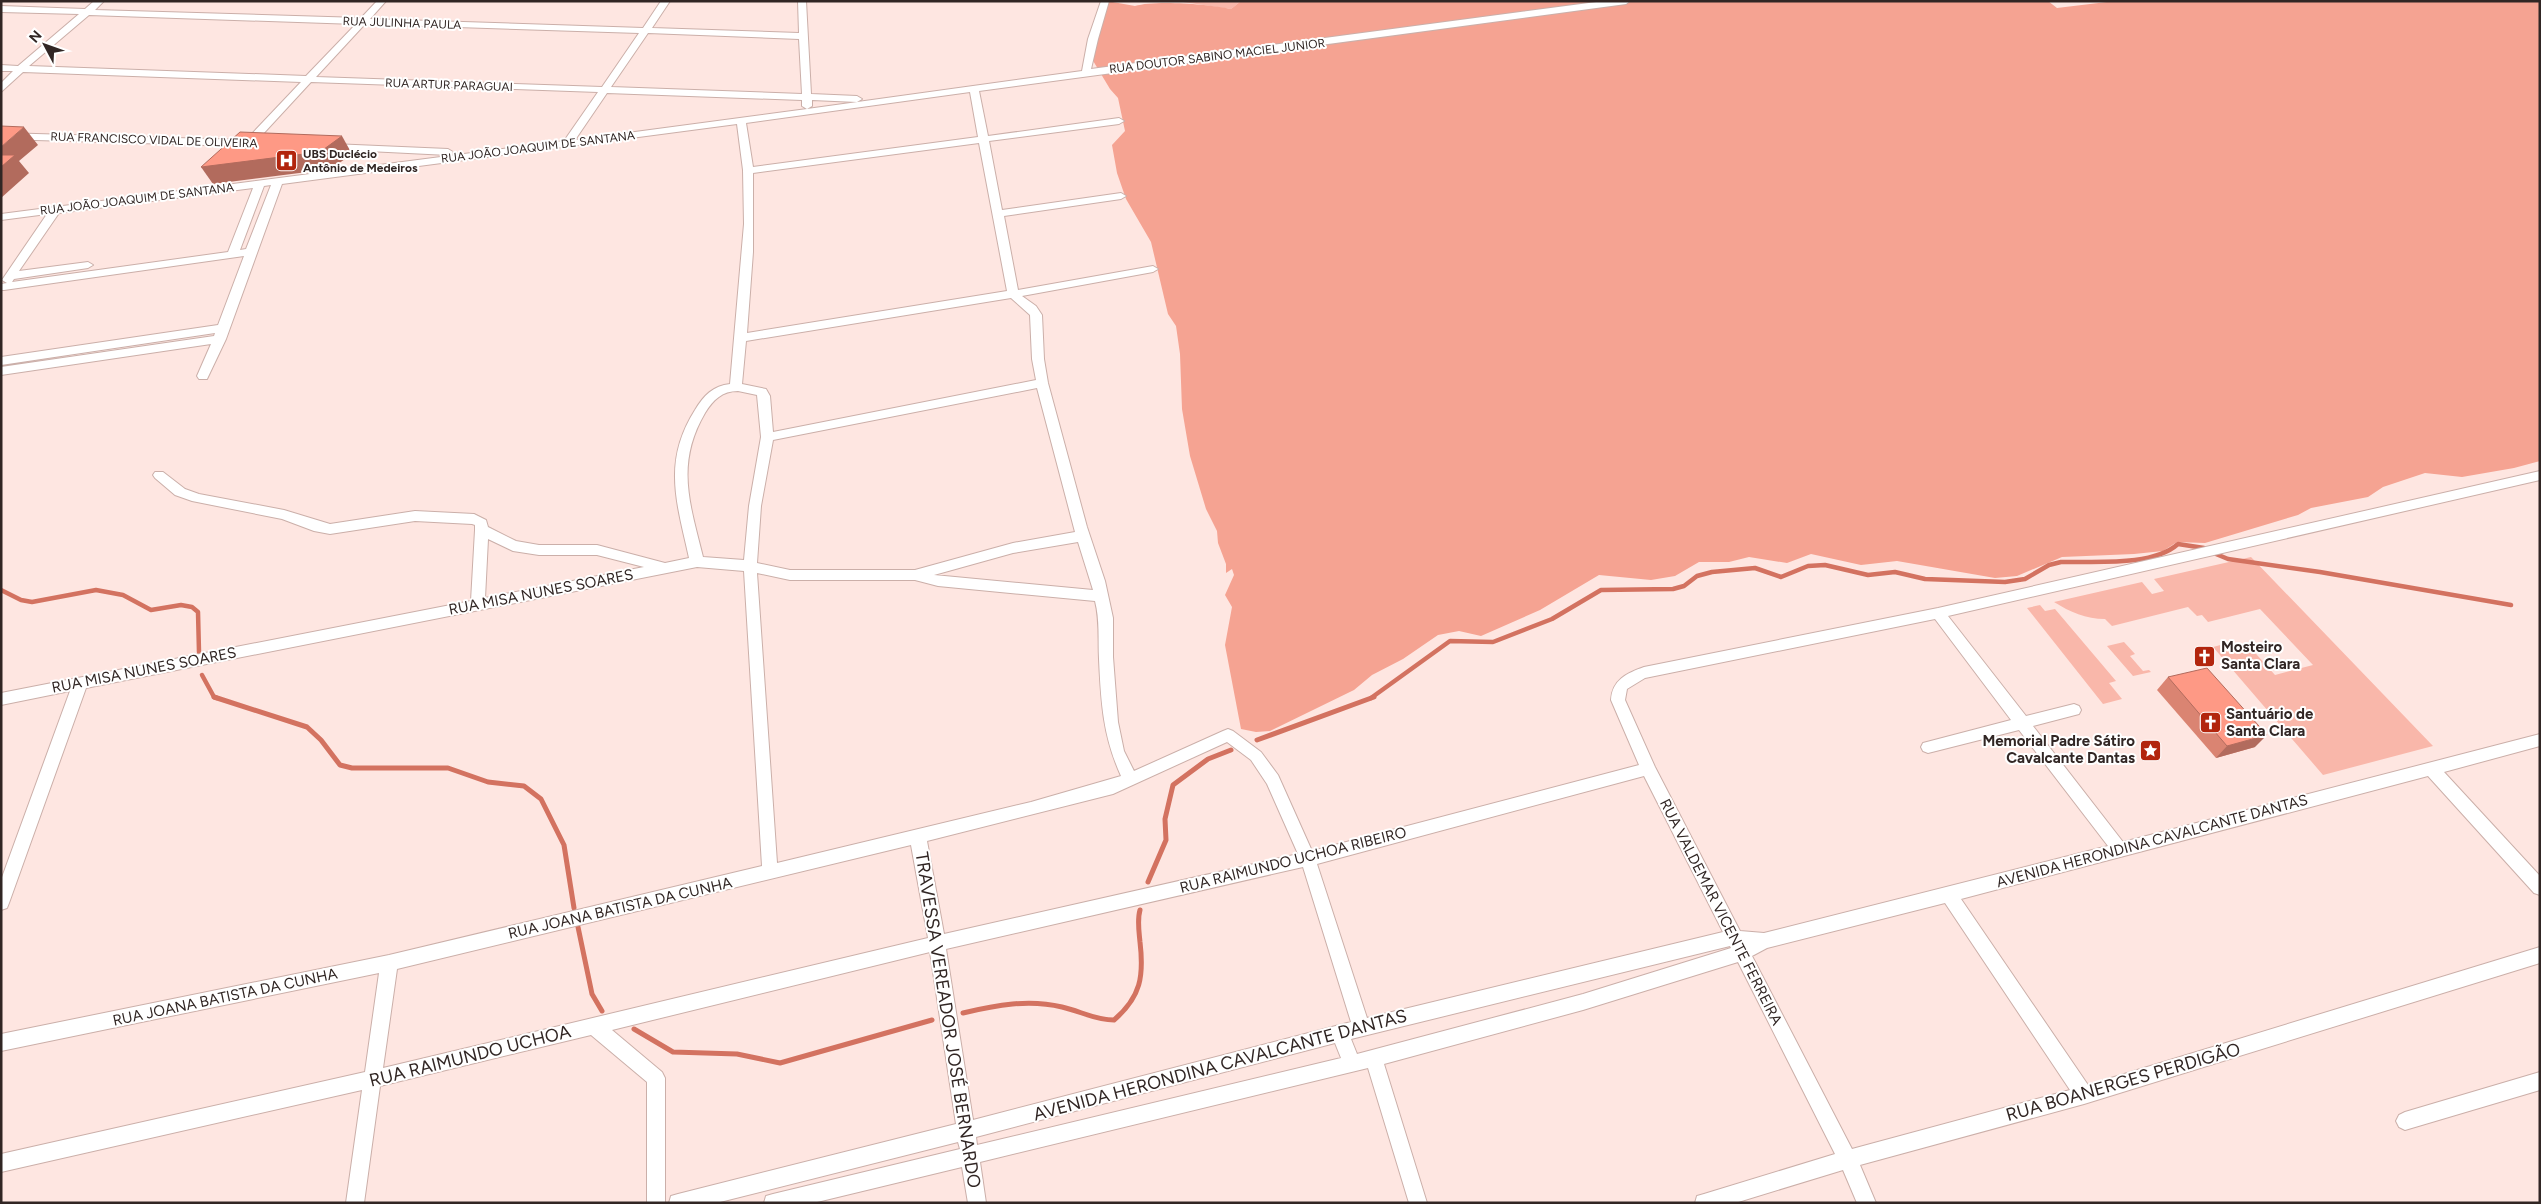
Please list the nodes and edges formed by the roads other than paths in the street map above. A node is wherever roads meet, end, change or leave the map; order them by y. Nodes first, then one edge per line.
1 (100, 1) edge
2 (382, 1) edge
3 (666, 1) edge
4 (802, 1) edge
5 (1105, 1) edge
6 (1626, 1) edge
7 (1, 9) edge
8 (86, 13) junction
9 (363, 22) junction
10 (645, 31) junction
11 (804, 36) junction
12 (1, 68) edge
13 (21, 68) junction
14 (1086, 73) junction
15 (309, 80) junction
16 (1, 89) edge
17 (974, 89) junction
18 (604, 90) junction
19 (806, 97) junction
20 (898, 100) junction
21 (808, 112) junction
22 (741, 121) junction
23 (1119, 121) dead end
24 (1, 136) edge
25 (985, 141) junction
26 (255, 144) junction
27 (567, 144) junction
28 (319, 146) edge
29 (487, 154) junction
30 (237, 155) edge
31 (748, 171) junction
32 (211, 179) edge
33 (278, 180) junction
34 (260, 183) junction
35 (198, 190) junction
36 (1121, 196) dead end
37 (56, 209) junction
38 (999, 214) junction
39 (1, 217) edge
40 (251, 247) junction
41 (235, 250) junction
42 (1153, 269) dead end
43 (11, 276) junction
44 (3, 289) edge
45 (1013, 294) junction
46 (222, 334) junction
47 (740, 338) junction
48 (1, 360) edge
49 (1, 371) edge
50 (203, 376) dead end
51 (1042, 383) junction
52 (736, 388) junction
53 (767, 437) junction
54 (159, 475) dead end
55 (2540, 475) edge
56 (482, 530) junction
57 (1083, 536) junction
58 (697, 562) junction
59 (750, 566) junction
60 (664, 568) junction
61 (915, 575) junction
62 (1101, 596) junction
63 (478, 604) junction
64 (1938, 613) junction
65 (82, 682) junction
66 (1, 699) edge
67 (2074, 710) dead end
68 (2024, 722) junction
69 (2540, 740) edge
70 (1928, 747) dead end
71 (2431, 768) junction
72 (1648, 769) junction
73 (1130, 779) junction
74 (918, 837) junction
75 (2119, 849) junction
76 (9, 859) edge
77 (1308, 859) junction
78 (770, 872) junction
79 (2540, 888) edge
80 (1949, 895) junction
81 (1, 903) edge
82 (937, 943) junction
83 (1737, 945) junction
84 (2540, 955) edge
85 (389, 963) junction
86 (594, 1026) junction
87 (1360, 1028) junction
88 (1340, 1033) junction
89 (1, 1043) edge
90 (1373, 1058) junction
91 (1352, 1064) junction
92 (374, 1079) junction
93 (2540, 1081) edge
94 (2084, 1095) junction
95 (2405, 1121) dead end
96 (966, 1131) junction
97 (970, 1155) junction
98 (1848, 1159) junction
99 (1, 1163) edge
100 (355, 1203) edge
101 (656, 1203) edge
102 (678, 1203) edge
103 (773, 1203) edge
104 (978, 1203) edge
105 (1418, 1203) edge
106 (1704, 1203) edge
107 (1867, 1203) edge

1 - 8 street
2 - 9 street
3 - 10 street
4 - 11 street
5 - 14 street
6 - 14 street, RUA DOUTOR SABINO MACIEL JUNIOR
7 - 8 street, RUA JULINHA PAULA
8 - 9 street, RUA JULINHA PAULA
8 - 13 street
9 - 10 street, RUA JULINHA PAULA
9 - 15 street
10 - 11 street, RUA JULINHA PAULA
10 - 18 street
11 - 19 street
12 - 13 street, RUA ARTUR PARAGUAI
13 - 15 street, RUA ARTUR PARAGUAI
13 - 16 street
14 - 17 street, RUA DOUTOR SABINO MACIEL JUNIOR
15 - 18 street, RUA ARTUR PARAGUAI
15 - 26 street
17 - 20 street, RUA DOUTOR SABINO MACIEL JUNIOR
17 - 25 street
18 - 19 street, RUA ARTUR PARAGUAI
18 - 27 street
19 - 20 street, RUA ARTUR PARAGUAI
19 - 21 street
20 - 21 street, RUA DOUTOR SABINO MACIEL JUNIOR
21 - 22 street, RUA JOÃO JOAQUIM DE SANTANA
22 - 27 street, RUA JOÃO JOAQUIM DE SANTANA
22 - 31 street
23 - 25 street
24 - 26 street, RUA FRANCISCO VIDAL DE OLIVEIRA
25 - 31 street
25 - 38 street
26 - 30 street
27 - 29 street, RUA JOÃO JOAQUIM DE SANTANA
28 - 29 street
29 - 33 street, RUA JOÃO JOAQUIM DE SANTANA
31 - 47 street
32 - 35 street
33 - 34 street, RUA JOÃO JOAQUIM DE SANTANA
33 - 40 street
34 - 35 street, RUA JOÃO JOAQUIM DE SANTANA
34 - 41 street
35 - 37 street, RUA JOÃO JOAQUIM DE SANTANA
36 - 38 street
37 - 39 street, RUA JOÃO JOAQUIM DE SANTANA
37 - 43 street
38 - 45 street
40 - 41 street
40 - 46 street
41 - 43 street
41 - 44 street
42 - 45 street
43 - 44 street
45 - 47 street
45 - 51 street
46 - 48 street
46 - 49 street
46 - 50 street
47 - 52 street
51 - 53 street
51 - 57 street
52 - 53 street
52 - 58 street
53 - 59 street
54 - 56 street
55 - 64 street, RUA VALDEMAR VICENTE FERREIRA
56 - 60 street
56 - 63 street
57 - 61 street, RUA MISA NUNES SOARES
57 - 62 street
58 - 59 street, RUA MISA NUNES SOARES
58 - 60 street, RUA MISA NUNES SOARES
59 - 61 street, RUA MISA NUNES SOARES
59 - 78 street
60 - 63 street, RUA MISA NUNES SOARES
61 - 62 street
62 - 73 street
63 - 65 street, RUA MISA NUNES SOARES
64 - 68 street
64 - 72 street, RUA VALDEMAR VICENTE FERREIRA
65 - 66 street, RUA MISA NUNES SOARES
65 - 76 street
67 - 68 street
68 - 70 street
68 - 75 street
69 - 71 street, AVENIDA HERONDINA CAVALCANTE DANTAS
71 - 75 street, AVENIDA HERONDINA CAVALCANTE DANTAS
71 - 79 street
72 - 77 street, RUA RAIMUNDO UCHOA RIBEIRO
72 - 83 street, RUA VALDEMAR VICENTE FERREIRA
73 - 74 street, RUA JOANA BATISTA DA CUNHA
73 - 77 street, RUA JOANA BATISTA DA CUNHA
74 - 78 street, RUA JOANA BATISTA DA CUNHA
74 - 82 street, TRAVESSA VEREADOR JOSÉ BERNARDO
75 - 80 street, AVENIDA HERONDINA CAVALCANTE DANTAS
76 - 81 street
77 - 82 street, RUA RAIMUNDO UCHOA RIBEIRO
77 - 87 street
78 - 85 street, RUA JOANA BATISTA DA CUNHA
80 - 83 street, AVENIDA HERONDINA CAVALCANTE DANTAS
80 - 94 street
82 - 86 street, RUA RAIMUNDO UCHOA
82 - 96 street, TRAVESSA VEREADOR JOSÉ BERNARDO
83 - 87 street, AVENIDA HERONDINA CAVALCANTE DANTAS
83 - 90 street, AVENIDA HERONDINA CAVALCANTE DANTAS
83 - 98 street, RUA VALDEMAR VICENTE FERREIRA
84 - 94 street, RUA BOANERGES PERDIGÃO
85 - 89 street, RUA JOANA BATISTA DA CUNHA
85 - 92 street
86 - 92 street, RUA RAIMUNDO UCHOA
86 - 101 street
87 - 88 street, AVENIDA HERONDINA CAVALCANTE DANTAS
88 - 91 street
88 - 96 street, AVENIDA HERONDINA CAVALCANTE DANTAS
90 - 91 street, AVENIDA HERONDINA CAVALCANTE DANTAS
90 - 105 street
91 - 97 street, AVENIDA HERONDINA CAVALCANTE DANTAS
92 - 99 street, RUA RAIMUNDO UCHOA
92 - 100 street
93 - 95 street
94 - 98 street, RUA BOANERGES PERDIGÃO
96 - 97 street, TRAVESSA VEREADOR JOSÉ BERNARDO
96 - 102 street, AVENIDA HERONDINA CAVALCANTE DANTAS
97 - 103 street, AVENIDA HERONDINA CAVALCANTE DANTAS
97 - 104 street, TRAVESSA VEREADOR JOSÉ BERNARDO
98 - 106 street, RUA BOANERGES PERDIGÃO
98 - 107 street, RUA VALDEMAR VICENTE FERREIRA

